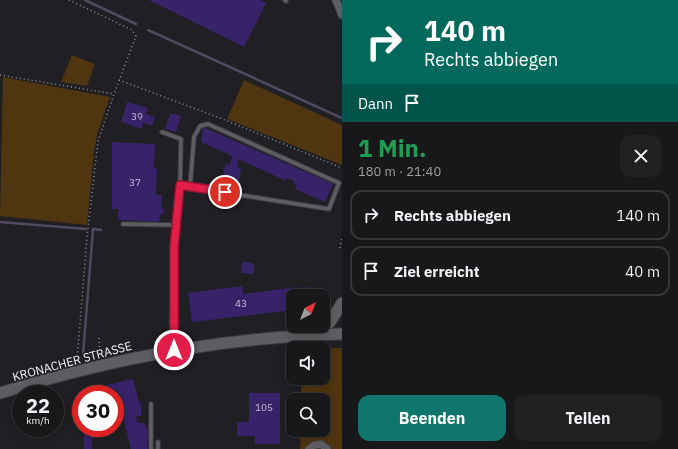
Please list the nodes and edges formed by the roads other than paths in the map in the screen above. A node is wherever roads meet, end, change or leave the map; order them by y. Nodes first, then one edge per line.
1 (336, 0) edge
2 (342, 15) edge
3 (162, 132) dead end
4 (180, 185) junction
5 (193, 187) junction
6 (123, 224) dead end
7 (176, 225) junction
8 (342, 303) edge
9 (342, 334) edge
10 (312, 335) junction
11 (174, 350) junction
12 (0, 393) edge
13 (151, 404) dead end
14 (158, 442) dead end
15 (151, 449) edge
16 (158, 449) edge
17 (309, 449) edge
18 (327, 449) edge

1 - 2 street
3 - 4 lane
4 - 5 street
4 - 7 street
5 - 5 lane
6 - 7 lane
7 - 11 street
8 - 10 street
9 - 10 street, KRONACHER STRASSE
10 - 11 street, KRONACHER STRASSE
11 - 12 street, KRONACHER STRASSE
13 - 15 lane
14 - 16 lane
17 - 18 street

